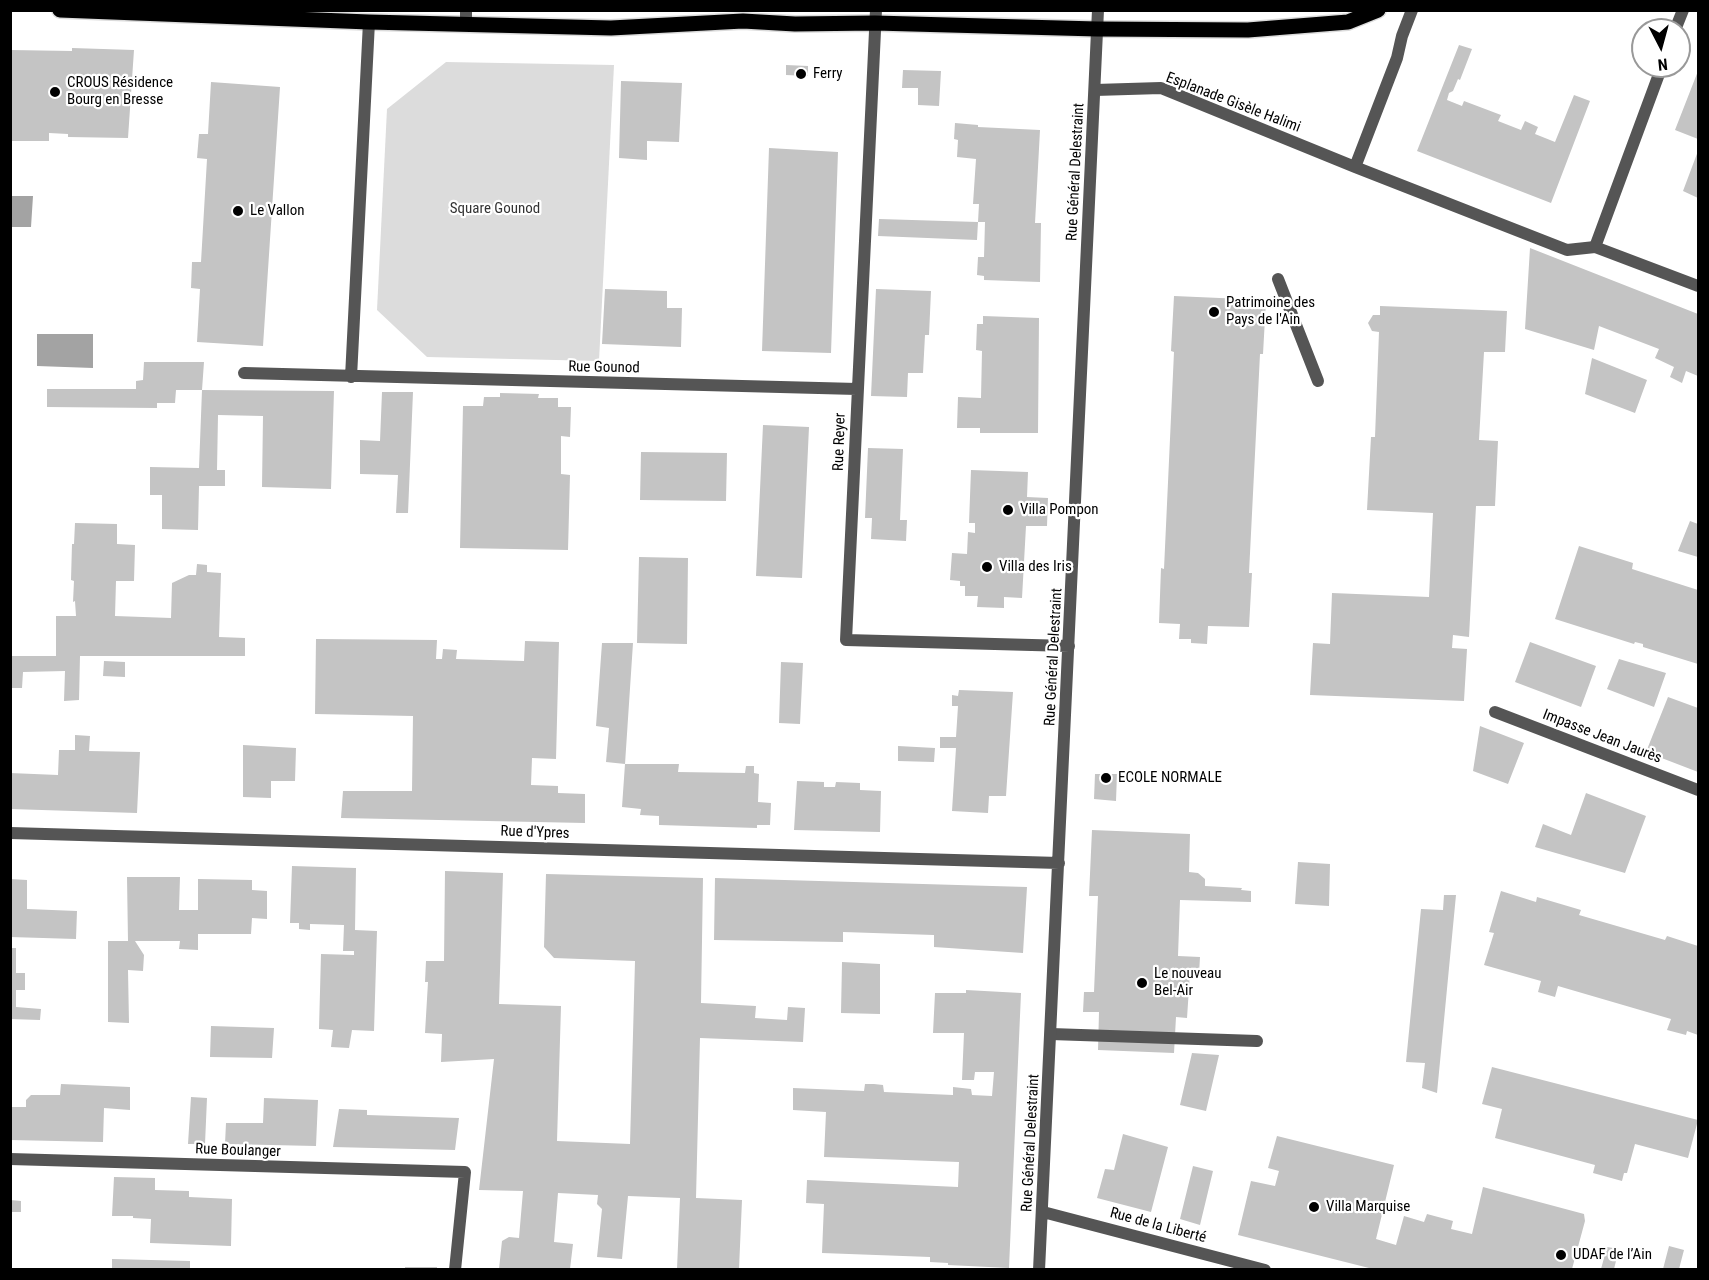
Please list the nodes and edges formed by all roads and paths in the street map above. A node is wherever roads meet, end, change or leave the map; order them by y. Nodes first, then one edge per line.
1 (60, 10) edge
2 (1098, 10) edge
3 (1378, 10) edge
4 (1412, 10) edge
5 (170, 13) edge
6 (466, 17) edge
7 (876, 17) edge
8 (369, 22) junction
9 (1097, 28) junction
10 (1658, 78) edge
11 (1095, 90) junction
12 (1355, 167) junction
13 (1595, 248) junction
14 (1278, 279) dead end
15 (1698, 286) edge
16 (244, 373) dead end
17 (351, 377) junction
18 (1318, 381) dead end
19 (857, 389) junction
20 (1069, 646) junction
21 (1495, 712) dead end
22 (1698, 790) edge
23 (10, 833) edge
24 (1059, 863) junction
25 (1051, 1034) junction
26 (1257, 1041) dead end
27 (10, 1159) edge
28 (1043, 1212) junction
29 (455, 1269) edge
30 (1039, 1269) edge
31 (1265, 1269) edge

1 - 5 main road
2 - 9 street, Rue Général Delestraint
3 - 9 main road
4 - 12 street
5 - 8 main road
6 - 7 main road
6 - 8 main road
7 - 9 main road
7 - 19 street, Rue Reyer
8 - 17 street
9 - 11 street, Rue Général Delestraint
10 - 13 street
11 - 12 street, Esplanade Gisèle Halimi
11 - 20 street, Rue Général Delestraint
12 - 13 street, Esplanade Gisèle Halimi
13 - 15 street
14 - 18 street
16 - 17 street, Rue Gounod
17 - 19 street, Rue Gounod
19 - 20 street, Rue Reyer
20 - 24 street, Rue Général Delestraint
21 - 22 street, Impasse Jean Jaurès
23 - 24 street, Rue d'Ypres
24 - 25 street, Rue Général Delestraint
25 - 26 street
25 - 28 street, Rue Général Delestraint
27 - 29 street, Rue Boulanger
28 - 30 street, Rue Général Delestraint
28 - 31 street, Rue de la Liberté

